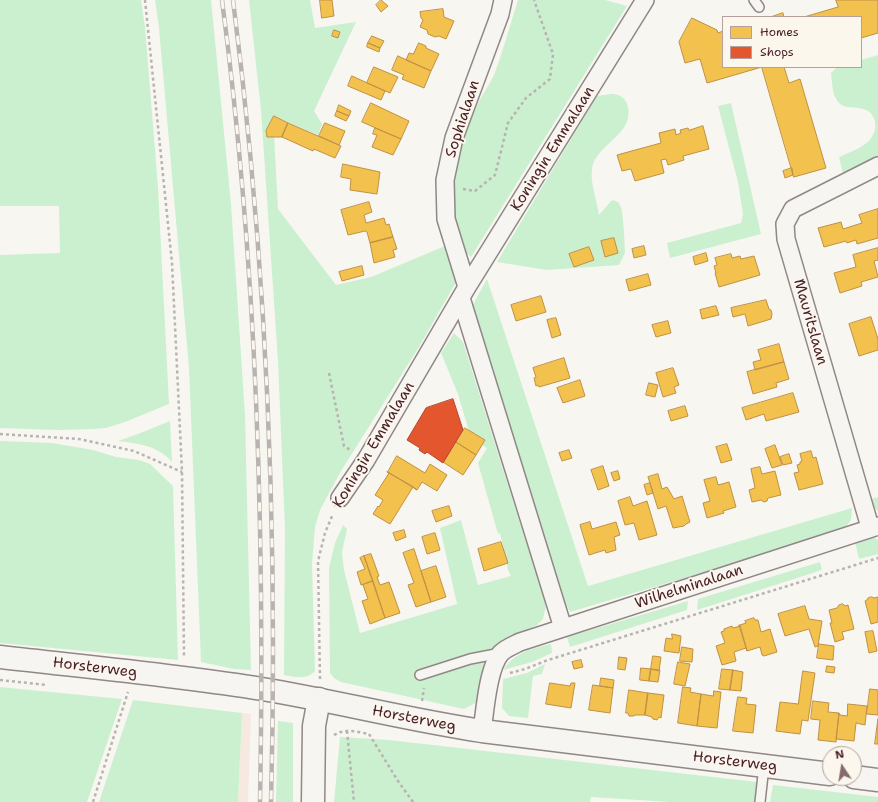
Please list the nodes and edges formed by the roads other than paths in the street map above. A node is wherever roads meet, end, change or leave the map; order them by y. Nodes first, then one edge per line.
1 (503, 0) edge
2 (645, 0) edge
3 (878, 166) edge
4 (464, 293) junction
5 (340, 498) road end
6 (874, 526) edge
7 (563, 628) junction
8 (502, 653) junction
9 (0, 657) edge
10 (423, 674) road end
11 (319, 699) junction
12 (482, 731) junction
13 (764, 766) junction
14 (822, 773) edge
15 (862, 778) edge
16 (878, 780) edge
17 (312, 802) edge
18 (760, 802) edge

1 - 4 street, Sophialaan
2 - 4 street, Koningin Emmalaan
3 - 6 street, Mauritslaan
4 - 5 street, Koningin Emmalaan
4 - 7 street
6 - 7 street, Wilhelminalaan
7 - 8 street, Wilhelminalaan
8 - 10 lane, Wilhelminalaan
8 - 12 street, Wilhelminalaan
9 - 11 main road, Horsterweg
11 - 12 main road, Horsterweg
11 - 17 main road
12 - 13 main road, Horsterweg
13 - 14 main road, Horsterweg
13 - 18 lane
15 - 16 main road

